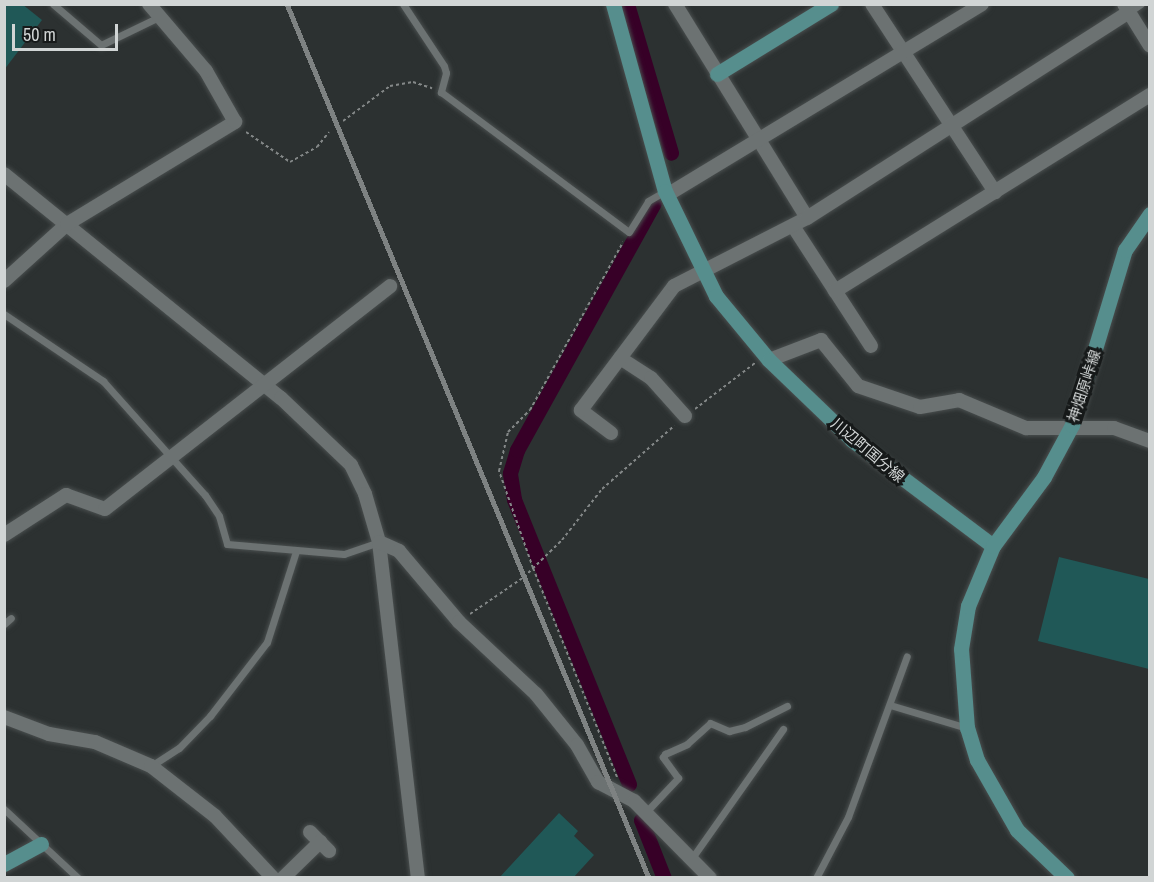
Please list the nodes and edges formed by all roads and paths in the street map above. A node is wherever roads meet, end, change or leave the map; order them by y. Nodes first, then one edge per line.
1 (53, 4) edge
2 (149, 4) edge
3 (403, 4) edge
4 (613, 4) edge
5 (675, 4) edge
6 (831, 4) edge
7 (872, 4) edge
8 (982, 4) edge
9 (1131, 7) edge
10 (159, 17) junction
11 (1149, 46) edge
12 (904, 53) junction
13 (717, 74) junction
14 (441, 92) junction
15 (1149, 95) edge
16 (343, 121) dead end
17 (235, 122) junction
18 (951, 128) junction
19 (329, 132) dead end
20 (758, 142) junction
21 (4, 174) edge
22 (996, 192) junction
23 (666, 193) junction
24 (1149, 214) edge
25 (807, 218) junction
26 (67, 224) junction
27 (793, 226) junction
28 (629, 231) junction
29 (701, 271) junction
30 (4, 281) edge
31 (390, 286) dead end
32 (835, 291) junction
33 (4, 314) edge
34 (871, 346) dead end
35 (620, 358) junction
36 (769, 360) junction
37 (263, 384) junction
38 (685, 416) junction
39 (1072, 425) junction
40 (611, 432) dead end
41 (1149, 441) edge
42 (173, 456) junction
43 (4, 535) edge
44 (379, 542) junction
45 (993, 546) junction
46 (296, 551) junction
47 (533, 568) junction
48 (11, 618) dead end
49 (459, 622) junction
50 (4, 624) edge
51 (906, 656) dead end
52 (890, 705) junction
53 (787, 706) dead end
54 (4, 717) edge
55 (967, 728) junction
56 (783, 729) dead end
57 (151, 766) junction
58 (625, 797) junction
59 (4, 809) edge
60 (646, 812) junction
61 (319, 842) dead end
62 (40, 844) junction
63 (692, 858) junction
64 (4, 864) edge
65 (78, 878) edge
66 (273, 878) edge
67 (283, 878) edge
68 (418, 878) edge
69 (710, 878) edge
70 (816, 878) edge
71 (1067, 878) edge

1 - 10 lane
2 - 10 street
3 - 14 lane
4 - 23 street, 川辺町国分線
5 - 13 street
6 - 13 street
7 - 12 street
8 - 12 street
9 - 11 street
9 - 18 street
10 - 17 street
12 - 18 street
12 - 20 street
13 - 20 street
14 - 16 path
14 - 28 lane
15 - 22 street
17 - 19 path
17 - 26 street
18 - 22 street
18 - 25 street
20 - 23 street
20 - 25 street
21 - 26 street
22 - 32 street
23 - 28 lane
23 - 29 street, 川辺町国分線
24 - 39 street, 神畑原峠線
25 - 27 street
26 - 30 street
26 - 37 street
27 - 29 street
27 - 32 street
28 - 47 path
29 - 35 street
29 - 36 street, 川辺町国分線
31 - 37 street
32 - 34 street
33 - 42 lane
35 - 38 street
35 - 40 street
36 - 38 path
36 - 39 street
36 - 45 street, 川辺町国分線
37 - 42 street
37 - 44 street
38 - 47 path
39 - 41 street
39 - 45 street, 神畑原峠線
42 - 43 street
42 - 46 lane
44 - 46 lane
44 - 49 street
44 - 68 street
45 - 55 street
46 - 57 lane
47 - 49 path
47 - 58 path
48 - 50 lane
49 - 58 street
51 - 52 lane
52 - 55 lane
52 - 70 lane
53 - 60 lane
54 - 57 street
55 - 71 street
56 - 63 lane
57 - 66 street
58 - 60 street
59 - 62 lane
60 - 63 street
61 - 67 street
62 - 64 street
62 - 65 lane
63 - 69 street

